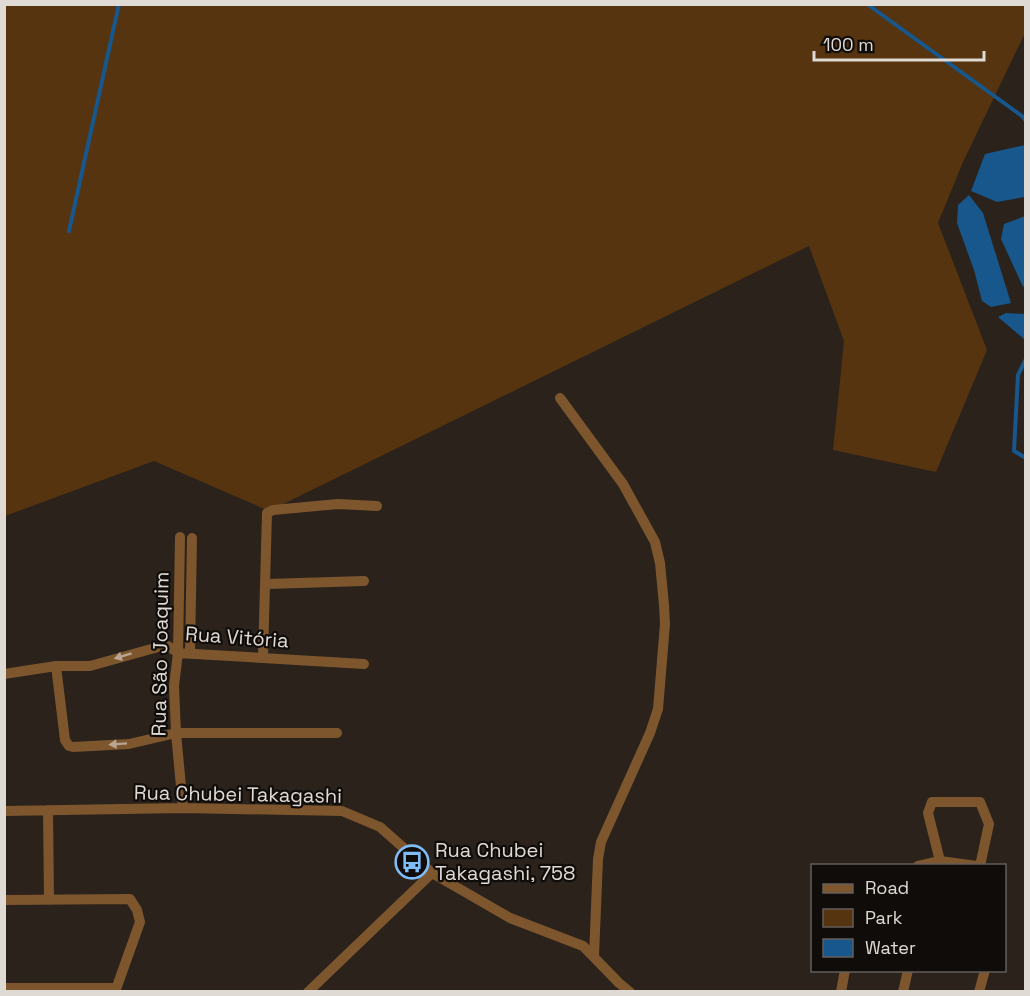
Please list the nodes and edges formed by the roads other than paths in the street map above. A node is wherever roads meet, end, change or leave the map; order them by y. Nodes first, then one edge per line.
1 (560, 398) dead end
2 (377, 506) dead end
3 (180, 537) dead end
4 (192, 538) dead end
5 (364, 581) dead end
6 (267, 584) junction
7 (184, 653) junction
8 (263, 657) junction
9 (364, 664) dead end
10 (57, 666) junction
11 (4, 674) edge
12 (176, 733) junction
13 (337, 733) dead end
14 (183, 808) junction
15 (48, 810) junction
16 (4, 811) edge
17 (939, 863) edge
18 (979, 864) edge
19 (432, 873) junction
20 (4, 900) edge
21 (49, 900) junction
22 (594, 956) junction
23 (845, 972) edge
24 (908, 972) edge
25 (984, 972) edge
26 (4, 988) edge
27 (116, 990) edge
28 (308, 992) edge
29 (630, 992) edge
30 (841, 992) edge
31 (903, 992) edge
32 (979, 992) edge

1 - 22 street
2 - 6 street
3 - 7 street, Rua São Joaquim
4 - 7 street
5 - 6 street
6 - 8 street
7 - 8 street, Rua Vitória
7 -> 10 street, Rua Vitória
7 - 12 street, Rua São Joaquim
8 - 9 street, Rua Vitória
10 - 11 street, Rua Vitória
12 -> 10 street
12 - 13 street
12 - 14 street, Rua São Joaquim
14 - 15 street, Rua Chubei Takagashi
14 - 19 street, Rua Chubei Takagashi
15 - 16 street, Rua Chubei Takagashi
15 - 21 street
17 - 18 street
19 - 22 street, Rua Chubei Takagashi
19 - 28 street
20 - 21 street
21 - 27 street
22 - 29 street, Rua Chubei Takagashi
23 - 30 street
24 - 31 street
25 - 32 street
26 - 27 street

